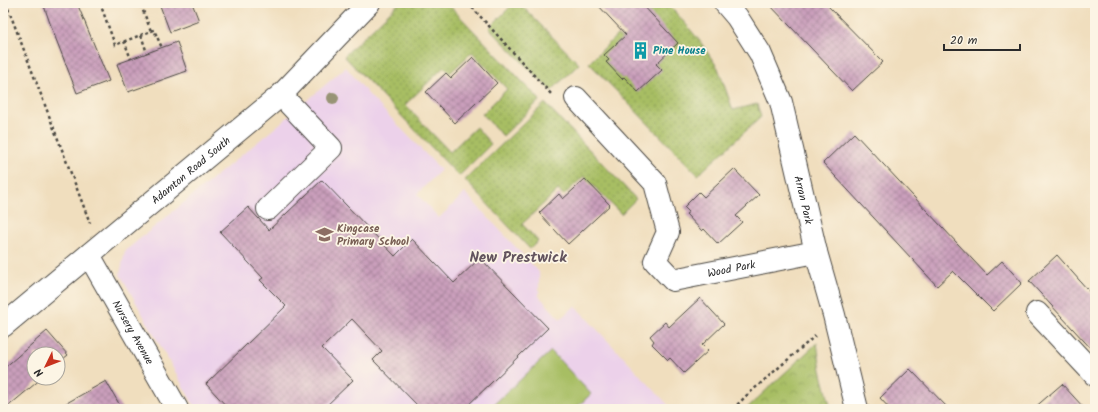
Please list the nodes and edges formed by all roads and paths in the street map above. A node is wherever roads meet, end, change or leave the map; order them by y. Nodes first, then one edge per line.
1 (6, 3) edge
2 (100, 3) edge
3 (140, 3) edge
4 (468, 3) edge
5 (725, 3) edge
6 (365, 4) edge
7 (151, 31) junction
8 (141, 35) junction
9 (124, 41) junction
10 (162, 48) dead end
11 (147, 53) dead end
12 (131, 59) dead end
13 (281, 95) junction
14 (552, 95) dead end
15 (576, 98) dead end
16 (268, 208) dead end
17 (94, 250) junction
18 (816, 252) junction
19 (1037, 313) dead end
20 (3, 326) edge
21 (837, 328) junction
22 (1095, 375) edge
23 (177, 409) edge
24 (733, 409) edge
25 (857, 409) edge

1 - 17 path
2 - 9 path
3 - 7 path
4 - 14 path
5 - 18 street, Arran Park
6 - 13 street, Adamton Road South
7 - 8 path
7 - 10 path
8 - 9 path
8 - 11 path
9 - 12 path
13 - 16 street
13 - 17 street, Adamton Road South
15 - 18 street, Wood Park
17 - 20 street, Adamton Road South
17 - 23 street, Nursery Avenue
18 - 21 street, Arran Park
19 - 22 street
21 - 24 path
21 - 25 street, Arran Park

